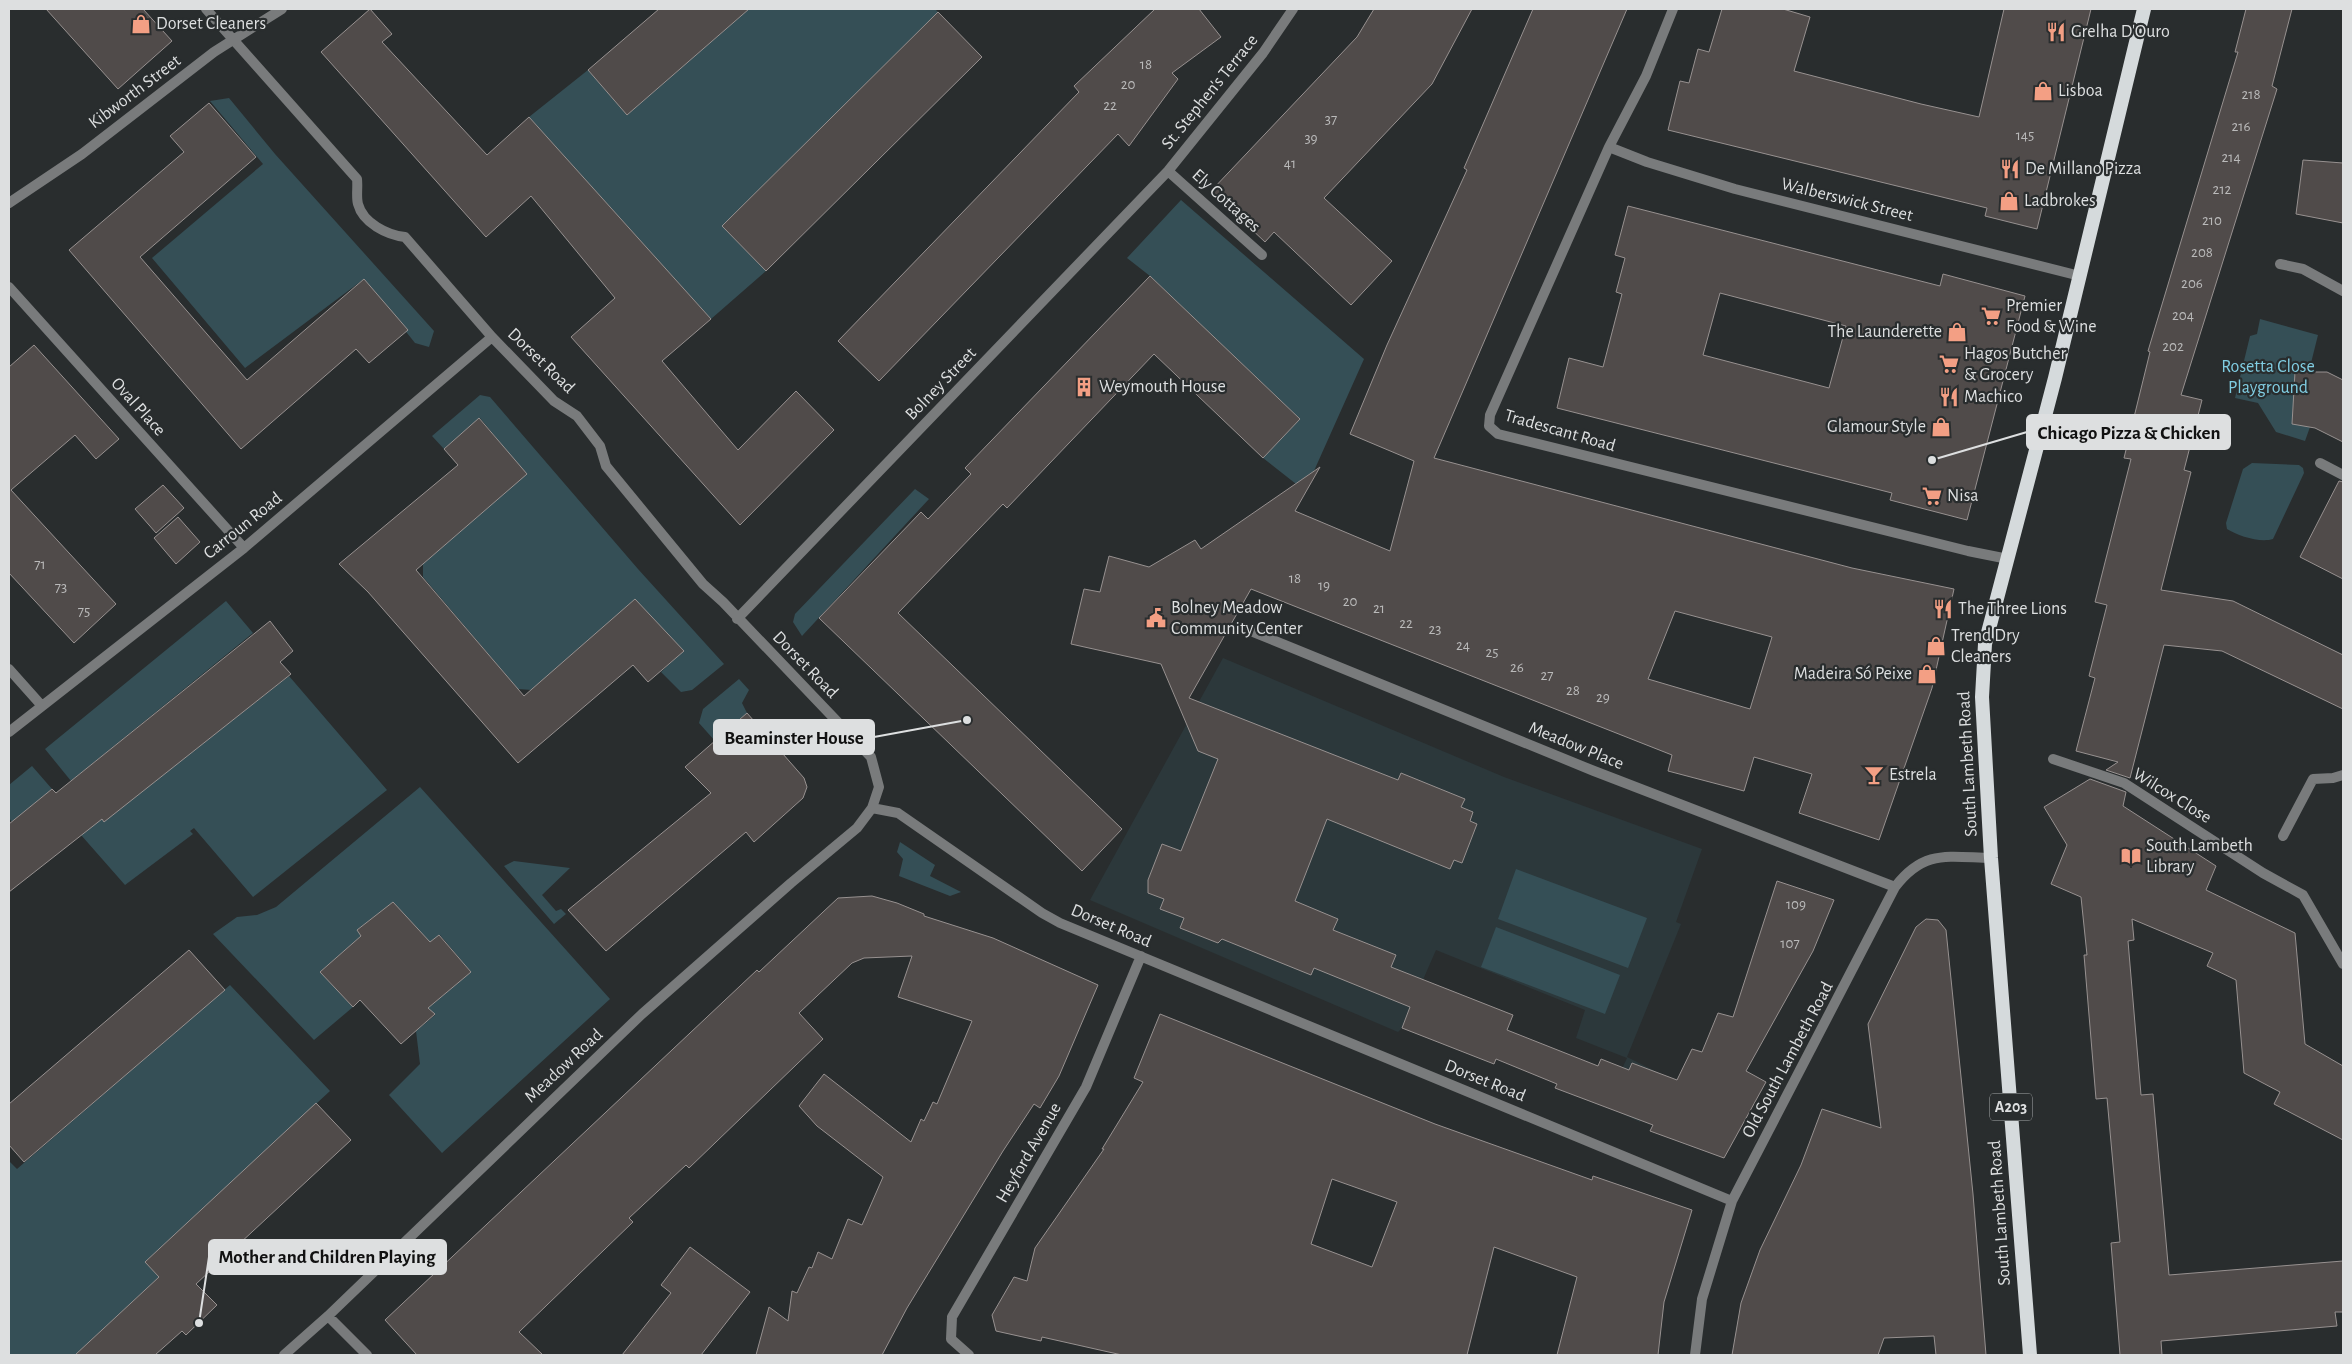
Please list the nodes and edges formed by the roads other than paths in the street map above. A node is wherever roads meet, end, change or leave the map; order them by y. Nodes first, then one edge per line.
1 (206, 9) edge
2 (282, 9) edge
3 (1293, 9) edge
4 (1673, 9) edge
5 (2144, 9) edge
6 (234, 40) junction
7 (1609, 146) junction
8 (1168, 171) junction
9 (9, 203) edge
10 (1262, 255) dead end
11 (2280, 264) dead end
12 (2080, 276) junction
13 (9, 287) edge
14 (2343, 291) edge
15 (492, 337) junction
16 (2320, 463) dead end
17 (2343, 475) edge
18 (244, 548) junction
19 (2008, 559) junction
20 (737, 619) junction
21 (1246, 629) dead end
22 (9, 669) edge
23 (42, 706) junction
24 (9, 732) edge
25 (2053, 759) dead end
26 (2343, 775) edge
27 (872, 808) junction
28 (2283, 836) dead end
29 (1991, 858) junction
30 (1895, 887) junction
31 (1141, 956) junction
32 (2343, 964) edge
33 (1732, 1201) junction
34 (328, 1316) junction
35 (284, 1355) edge
36 (366, 1355) edge
37 (969, 1355) edge
38 (1695, 1355) edge
39 (2030, 1355) edge

1 - 6 street, Dorset Road
2 - 6 street, Kibworth Street
3 - 8 street, St. Stephen's Terrace
4 - 7 street, Tradescant Road
5 - 12 highway, South Lambeth Road / A203
6 - 9 street, Kibworth Street
6 - 15 street, Dorset Road
7 - 12 street, Walberswick Street
7 - 19 street, Tradescant Road
8 - 10 street, Ely Cottages
8 - 20 street, Bolney Street
11 - 14 street
12 - 19 highway, South Lambeth Road / A203
13 - 18 street, Oval Place
15 - 18 street, Carroun Road
15 - 20 street, Dorset Road
16 - 17 street
18 - 23 street, Carroun Road
19 - 29 highway, South Lambeth Road / A203
20 - 27 street, Dorset Road
21 - 30 street, Meadow Place
22 - 23 street
23 - 24 street, Carroun Road
25 - 32 street, Wilcox Close
26 - 28 street
27 - 31 street, Dorset Road
27 - 34 street, Meadow Road
29 - 30 street, Old South Lambeth Road
29 - 39 highway, South Lambeth Road / A203
30 - 33 street, Old South Lambeth Road
31 - 33 street, Dorset Road
31 - 37 street, Heyford Avenue
33 - 38 street, Old South Lambeth Road
34 - 35 street, Meadow Road
34 - 36 street

